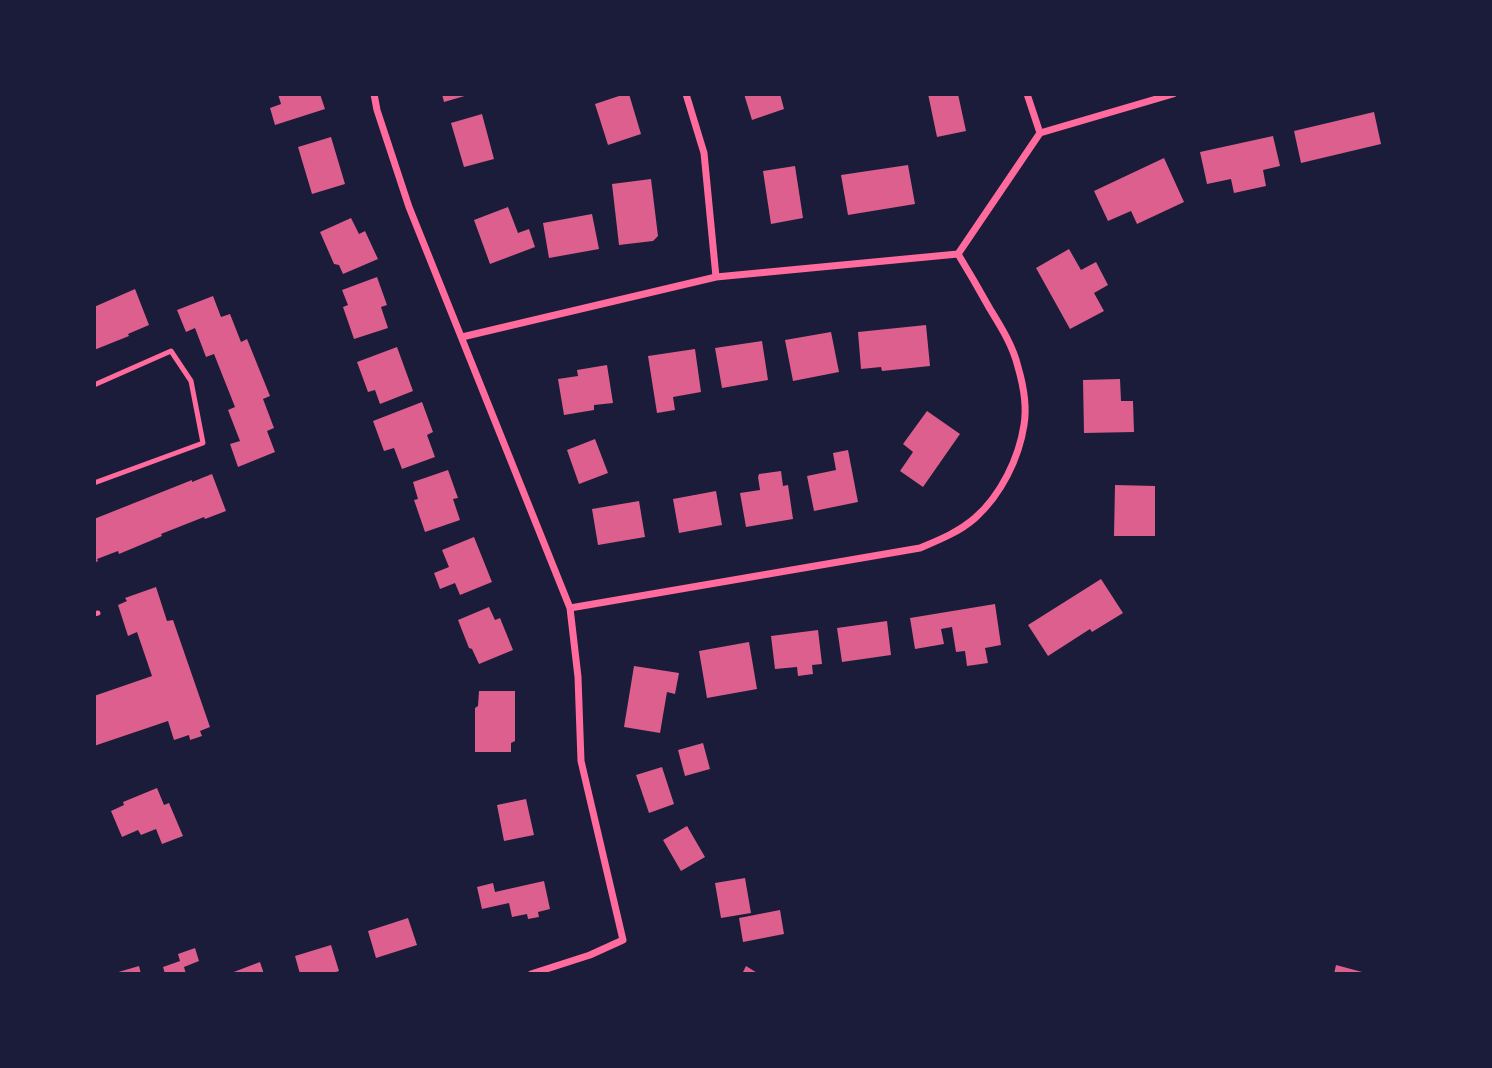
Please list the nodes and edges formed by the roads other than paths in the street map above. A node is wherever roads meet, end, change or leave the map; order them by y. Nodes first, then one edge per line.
1 (374, 94) edge
2 (686, 94) edge
3 (1027, 94) edge
4 (1173, 94) edge
5 (1040, 133) junction
6 (958, 254) junction
7 (716, 277) junction
8 (462, 337) junction
9 (94, 385) edge
10 (94, 482) edge
11 (570, 608) junction
12 (531, 974) edge

1 - 8 street
2 - 7 street
3 - 5 street
4 - 5 street
5 - 6 street
6 - 7 street
6 - 11 street
7 - 8 street
8 - 11 street
9 - 10 lane
11 - 12 street

